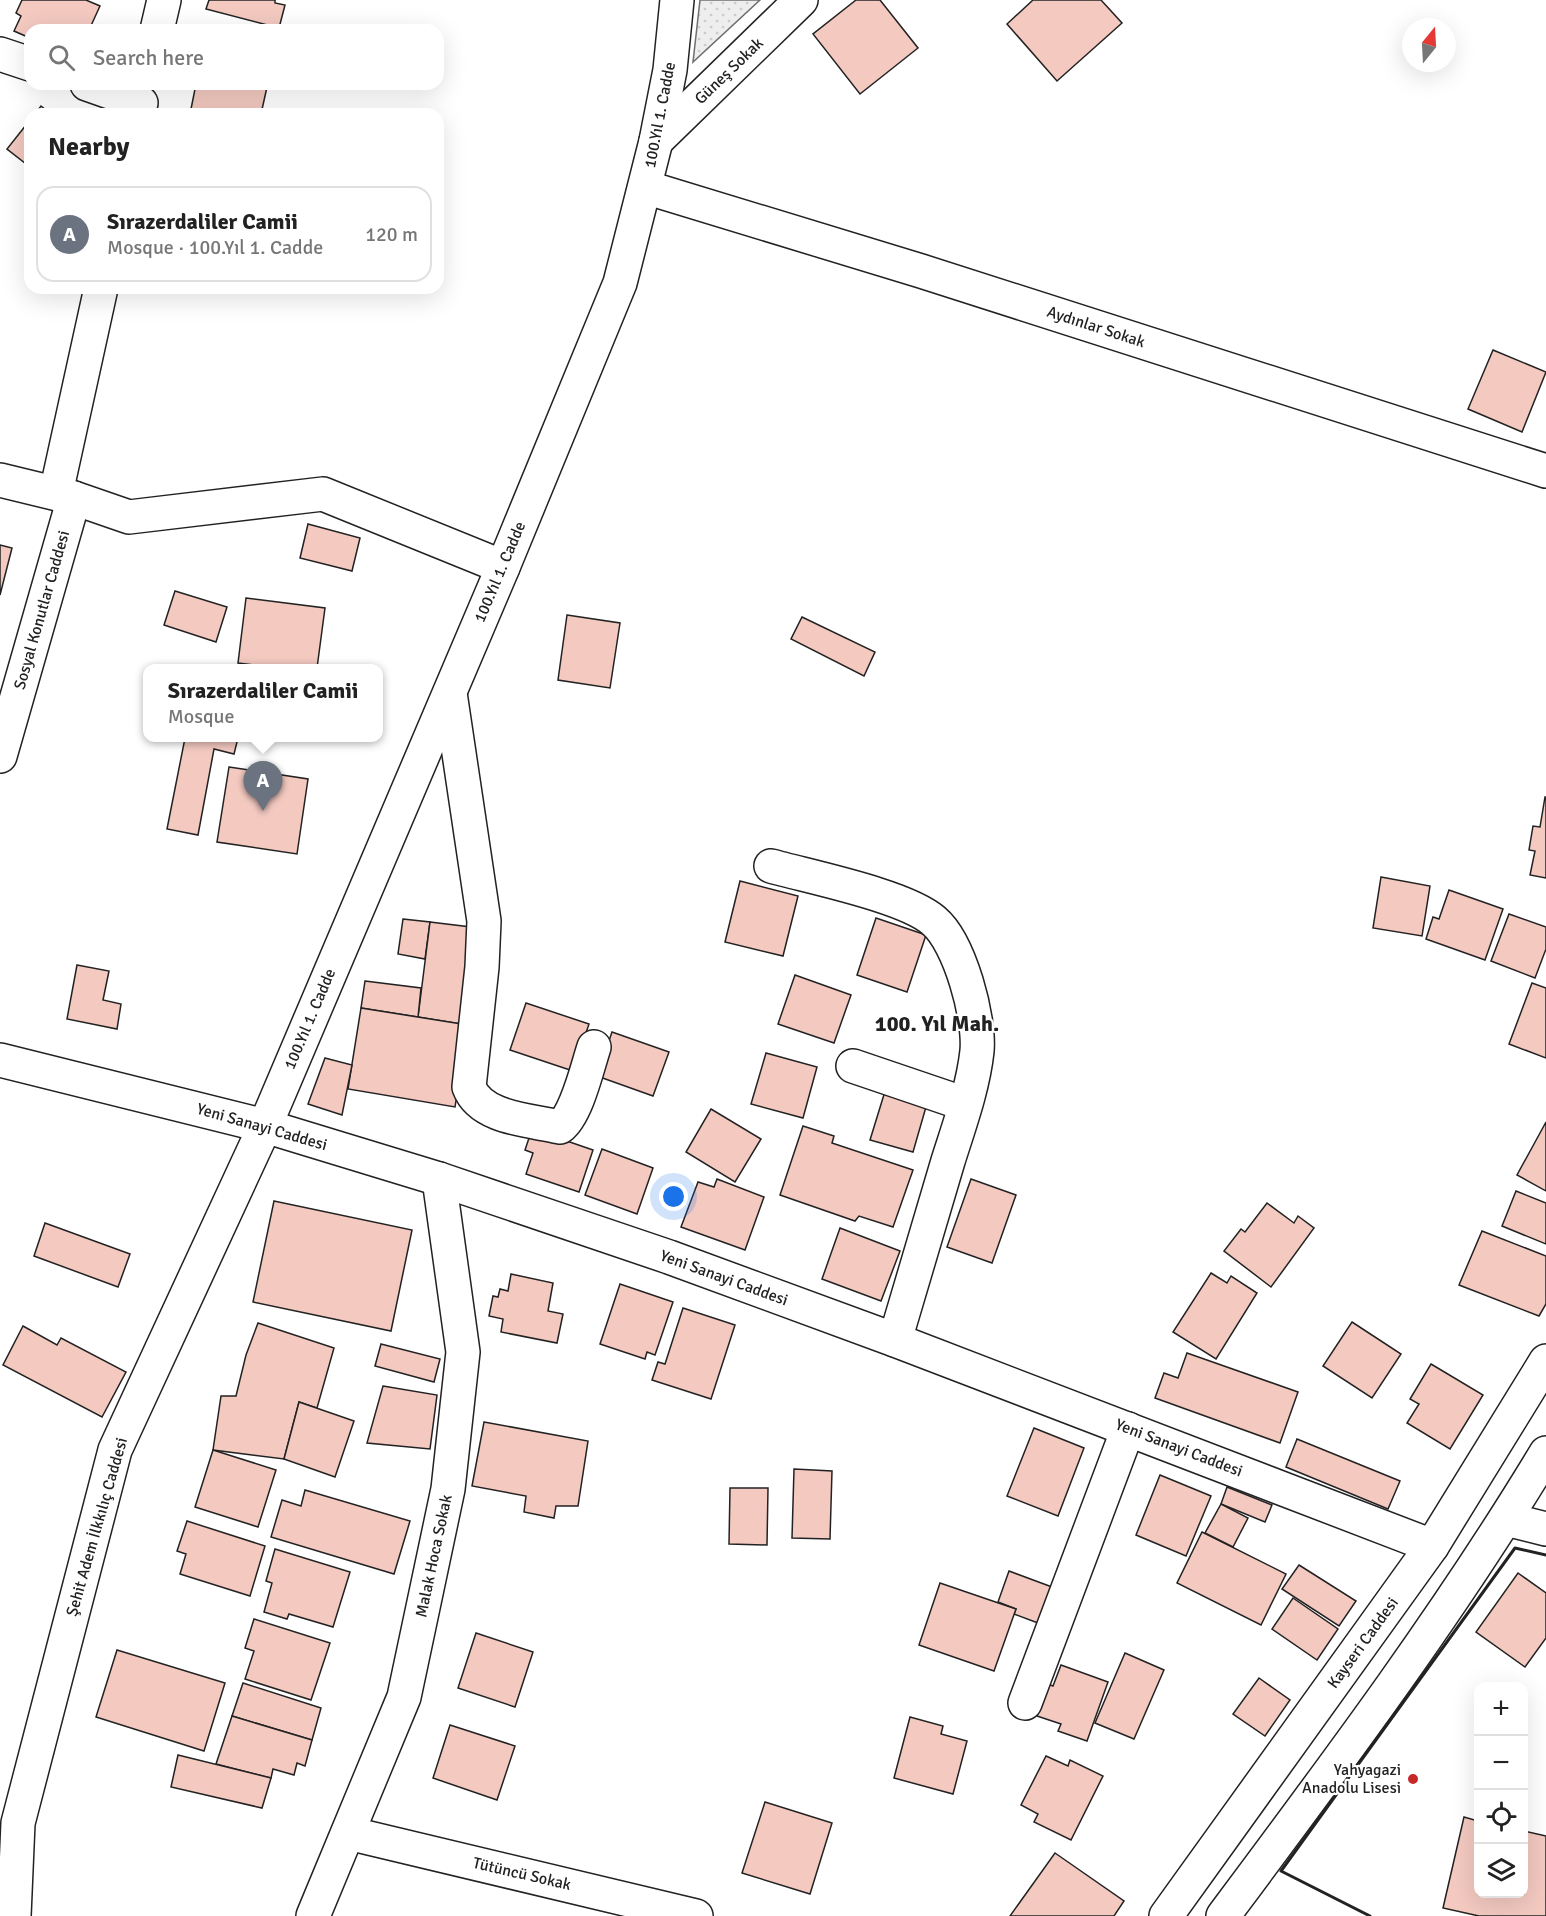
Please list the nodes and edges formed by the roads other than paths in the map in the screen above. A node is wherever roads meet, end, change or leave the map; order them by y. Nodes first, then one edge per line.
1 (164, 0) edge
2 (677, 0) edge
3 (801, 0) edge
4 (158, 24) edge
5 (0, 54) edge
6 (24, 62) edge
7 (108, 90) edge
8 (142, 100) edge
9 (656, 141) junction
10 (645, 188) junction
11 (100, 294) edge
12 (1546, 471) edge
13 (0, 480) edge
14 (65, 495) junction
15 (503, 567) junction
16 (450, 693) junction
17 (0, 756) edge
18 (771, 866) dead end
19 (594, 1047) dead end
20 (0, 1060) edge
21 (853, 1066) dead end
22 (965, 1104) junction
23 (265, 1126) junction
24 (440, 1179) junction
25 (895, 1340) junction
26 (1546, 1361) edge
27 (1128, 1429) junction
28 (1546, 1453) edge
29 (1506, 1519) junction
30 (1546, 1529) edge
31 (1432, 1546) junction
32 (1024, 1703) dead end
33 (9, 1821) edge
34 (348, 1833) junction
35 (14, 1916) edge
36 (313, 1916) edge
37 (696, 1916) edge
38 (1166, 1916) edge
39 (1223, 1916) edge

1 - 4 street
2 - 9 street, 100.Yıl 1. Cadde
3 - 9 street, Güneş Sokak
5 - 6 street
7 - 8 street
9 - 10 street, 100.Yıl 1. Cadde
10 - 12 street, Aydınlar Sokak
10 - 15 street, 100.Yıl 1. Cadde
11 - 14 street, Sosyal Konutlar Caddesi
13 - 14 street
14 - 15 street
14 - 17 street, Sosyal Konutlar Caddesi
15 - 16 street, 100.Yıl 1. Cadde
16 - 19 street
16 - 23 street, 100.Yıl 1. Cadde
18 - 22 street
20 - 23 street, Yeni Sanayi Caddesi
21 - 22 street
22 - 25 street
23 - 24 street, Yeni Sanayi Caddesi
23 - 33 street, Şehit Adem İlkkılıç Caddesi
24 - 25 street, Yeni Sanayi Caddesi
24 - 34 street, Malak Hoca Sokak
25 - 27 street, Yeni Sanayi Caddesi
26 - 31 street, Kayseri Caddesi
27 - 31 street, Yeni Sanayi Caddesi
27 - 32 street
28 - 29 street
29 - 30 street
29 - 39 street
31 - 38 street, Kayseri Caddesi
33 - 35 street, Şehit Adem İlkkılıç Caddesi
34 - 36 street, Malak Hoca Sokak
34 - 37 street, Tütüncü Sokak

